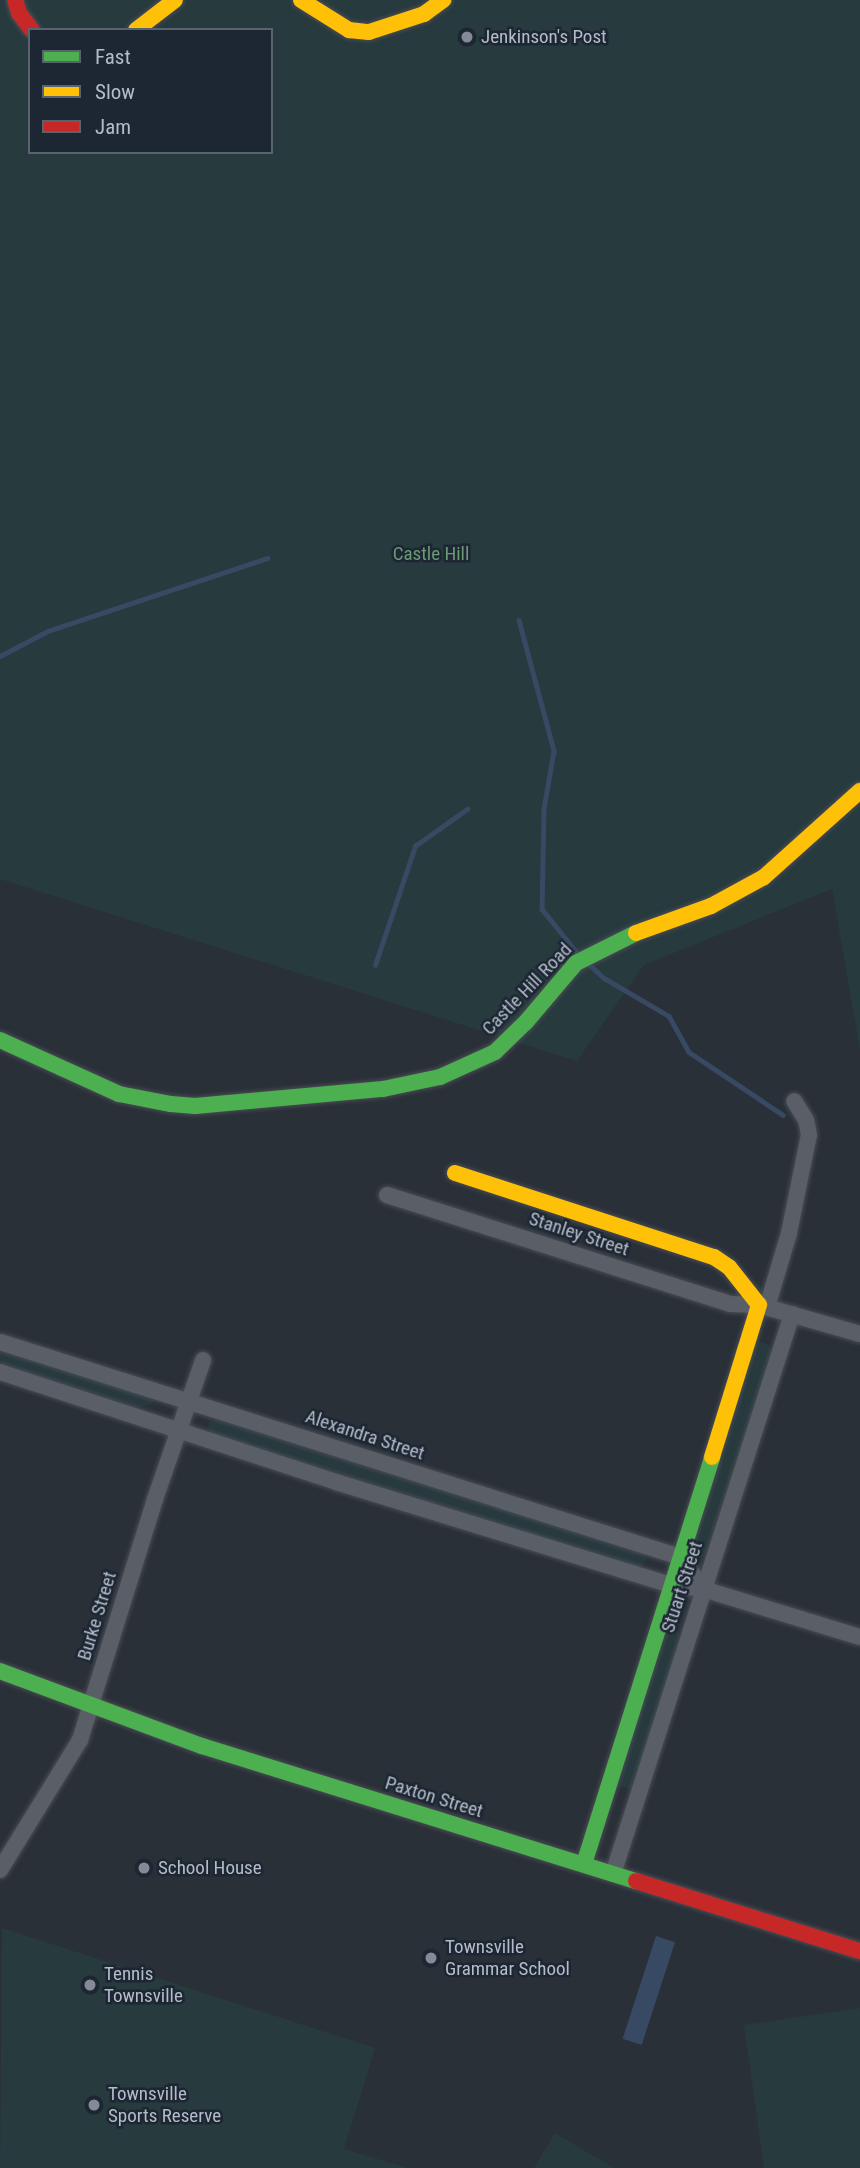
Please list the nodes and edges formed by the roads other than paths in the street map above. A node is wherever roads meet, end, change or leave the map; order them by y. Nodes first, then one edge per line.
1 (15, 0) edge
2 (175, 0) edge
3 (301, 0) edge
4 (443, 0) edge
5 (30, 28) edge
6 (139, 28) edge
7 (860, 791) edge
8 (0, 1040) edge
9 (794, 1101) dead end
10 (455, 1174) dead end
11 (387, 1195) dead end
12 (763, 1306) junction
13 (792, 1314) junction
14 (860, 1334) edge
15 (0, 1342) edge
16 (203, 1360) dead end
17 (0, 1372) edge
18 (187, 1401) junction
19 (177, 1432) junction
20 (680, 1557) junction
21 (671, 1585) junction
22 (703, 1589) junction
23 (860, 1637) edge
24 (0, 1671) edge
25 (91, 1705) junction
26 (584, 1864) junction
27 (0, 1870) edge
28 (613, 1874) junction
29 (860, 1951) edge

1 - 5 street
2 - 6 street
3 - 4 street
7 - 8 street, Castle Hill Road
9 - 12 street, Stuart Street
10 - 12 street, Stanley Street
11 - 12 street, Stanley Street
12 - 13 street, Stanley Street
12 - 20 street, Stuart Street
13 - 14 street, Stanley Street
13 - 22 street, Stuart Street
15 - 18 street, Alexandra Street
16 - 18 street, Burke Street
17 - 19 street
18 - 19 street, Burke Street
18 - 20 street, Alexandra Street
19 - 21 street
19 - 25 street, Burke Street
20 - 21 street, Stuart Street
20 - 22 street
21 - 22 street
21 - 26 street, Stuart Street
22 - 23 street
22 - 28 street, Stuart Street
24 - 25 street, Paxton Street
25 - 26 street, Paxton Street
25 - 27 street, Burke Street
26 - 28 street, Paxton Street
28 - 29 street, Paxton Street

